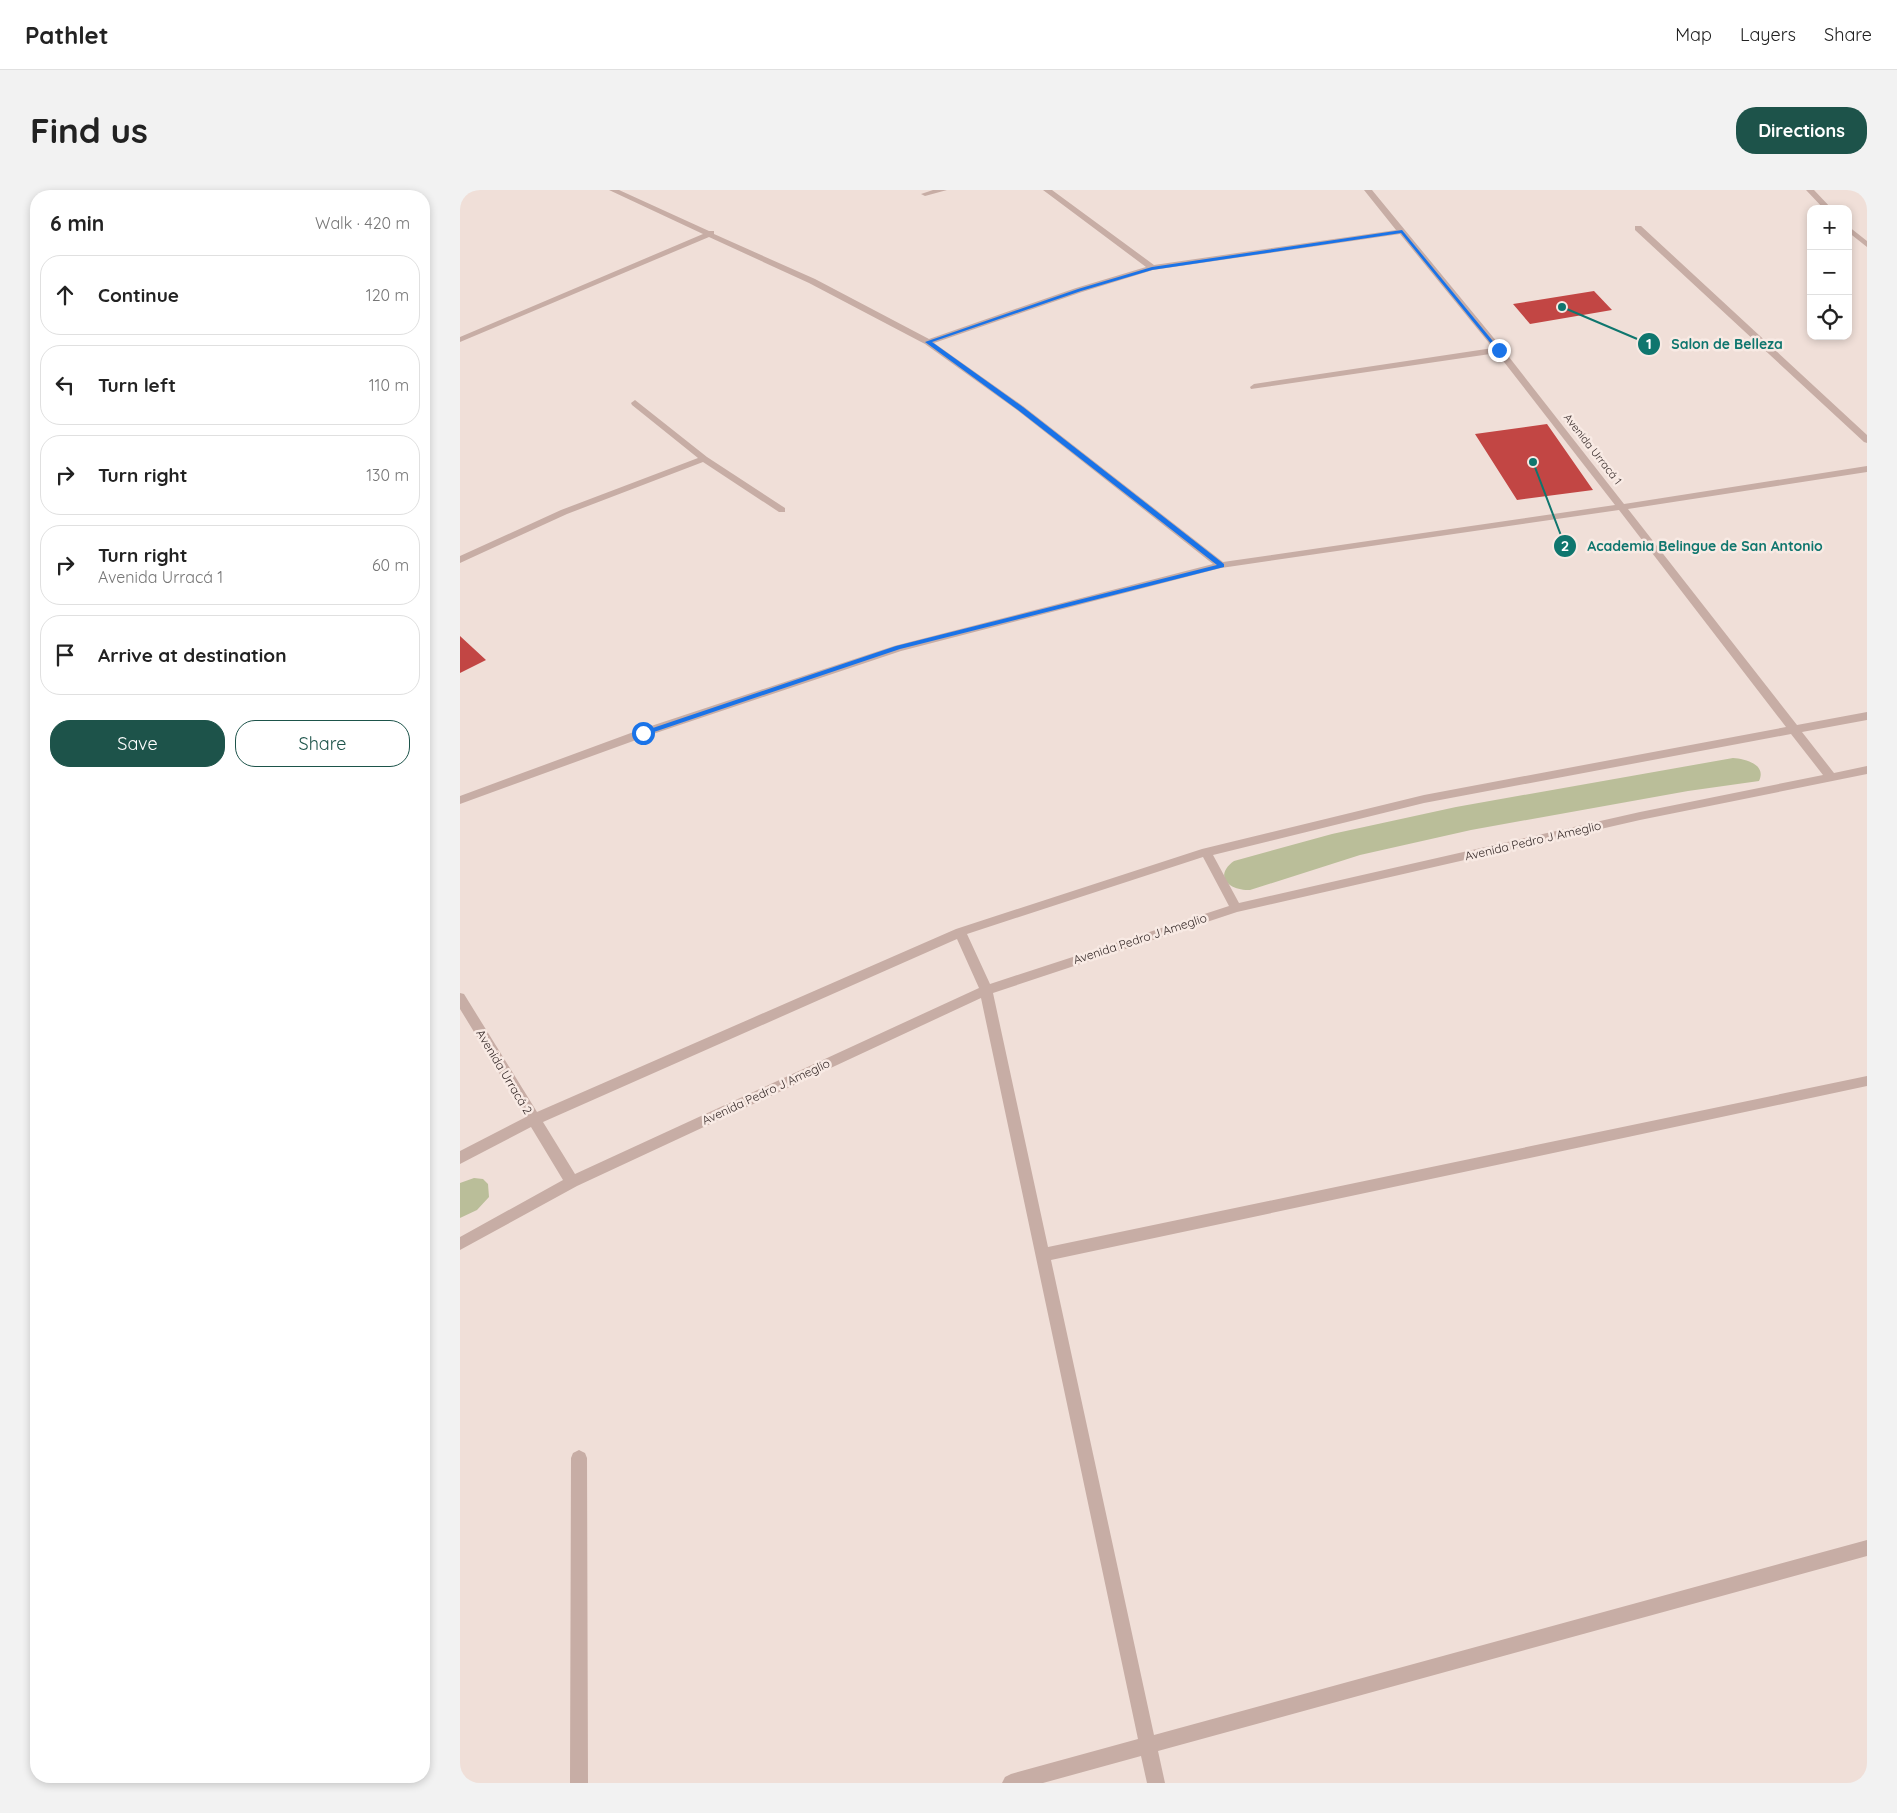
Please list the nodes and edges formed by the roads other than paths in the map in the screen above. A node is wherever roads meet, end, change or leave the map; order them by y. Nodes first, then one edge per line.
1 (613, 190) edge
2 (943, 190) edge
3 (1047, 190) edge
4 (1368, 190) edge
5 (1810, 190) edge
6 (925, 194) dead end
7 (1824, 205) edge
8 (1638, 228) dead end
9 (1402, 231) junction
10 (1852, 232) edge
11 (711, 233) junction
12 (1867, 245) edge
13 (1152, 268) junction
14 (460, 340) edge
15 (928, 342) junction
16 (1499, 350) junction
17 (1254, 387) dead end
18 (635, 403) dead end
19 (1867, 440) edge
20 (704, 459) junction
21 (1867, 469) edge
22 (1623, 507) junction
23 (782, 510) dead end
24 (460, 560) edge
25 (1222, 566) junction
26 (1867, 716) edge
27 (1795, 728) junction
28 (1867, 770) edge
29 (1830, 776) junction
30 (460, 800) edge
31 (1206, 852) junction
32 (1236, 908) junction
33 (960, 932) junction
34 (986, 990) junction
35 (460, 998) edge
36 (1867, 1082) edge
37 (533, 1120) junction
38 (460, 1158) edge
39 (572, 1182) junction
40 (460, 1244) edge
41 (1042, 1255) junction
42 (580, 1458) dead end
43 (1867, 1548) edge
44 (1148, 1745) junction
45 (579, 1783) edge
46 (1011, 1783) edge
47 (1156, 1783) edge

1 - 11 street
2 - 6 street
3 - 13 street
4 - 9 street, Avenida Urracá 1
5 - 7 street
8 - 19 street
9 - 13 street
9 - 16 street, Avenida Urracá 1
10 - 12 street
11 - 14 street
11 - 15 street
13 - 15 street
15 - 25 street
16 - 17 street
16 - 22 street, Avenida Urracá 1
18 - 20 street
20 - 23 street
20 - 24 street
21 - 22 street
22 - 25 street
22 - 27 street, Avenida Urracá 1
25 - 30 street
26 - 27 street
27 - 29 street, Avenida Urracá 1
27 - 31 street
28 - 29 street, Avenida Pedro J Ameglio
29 - 32 street, Avenida Pedro J Ameglio
31 - 32 street
31 - 33 street
32 - 34 street, Avenida Pedro J Ameglio
33 - 34 street
33 - 37 street
34 - 39 street, Avenida Pedro J Ameglio
34 - 41 street
35 - 37 street, Avenida Urracá 2
36 - 41 street
37 - 38 street
37 - 39 street, Avenida Urracá 2
39 - 40 street, Avenida Pedro J Ameglio
41 - 44 street
42 - 45 street
43 - 44 street
44 - 46 street
44 - 47 street

